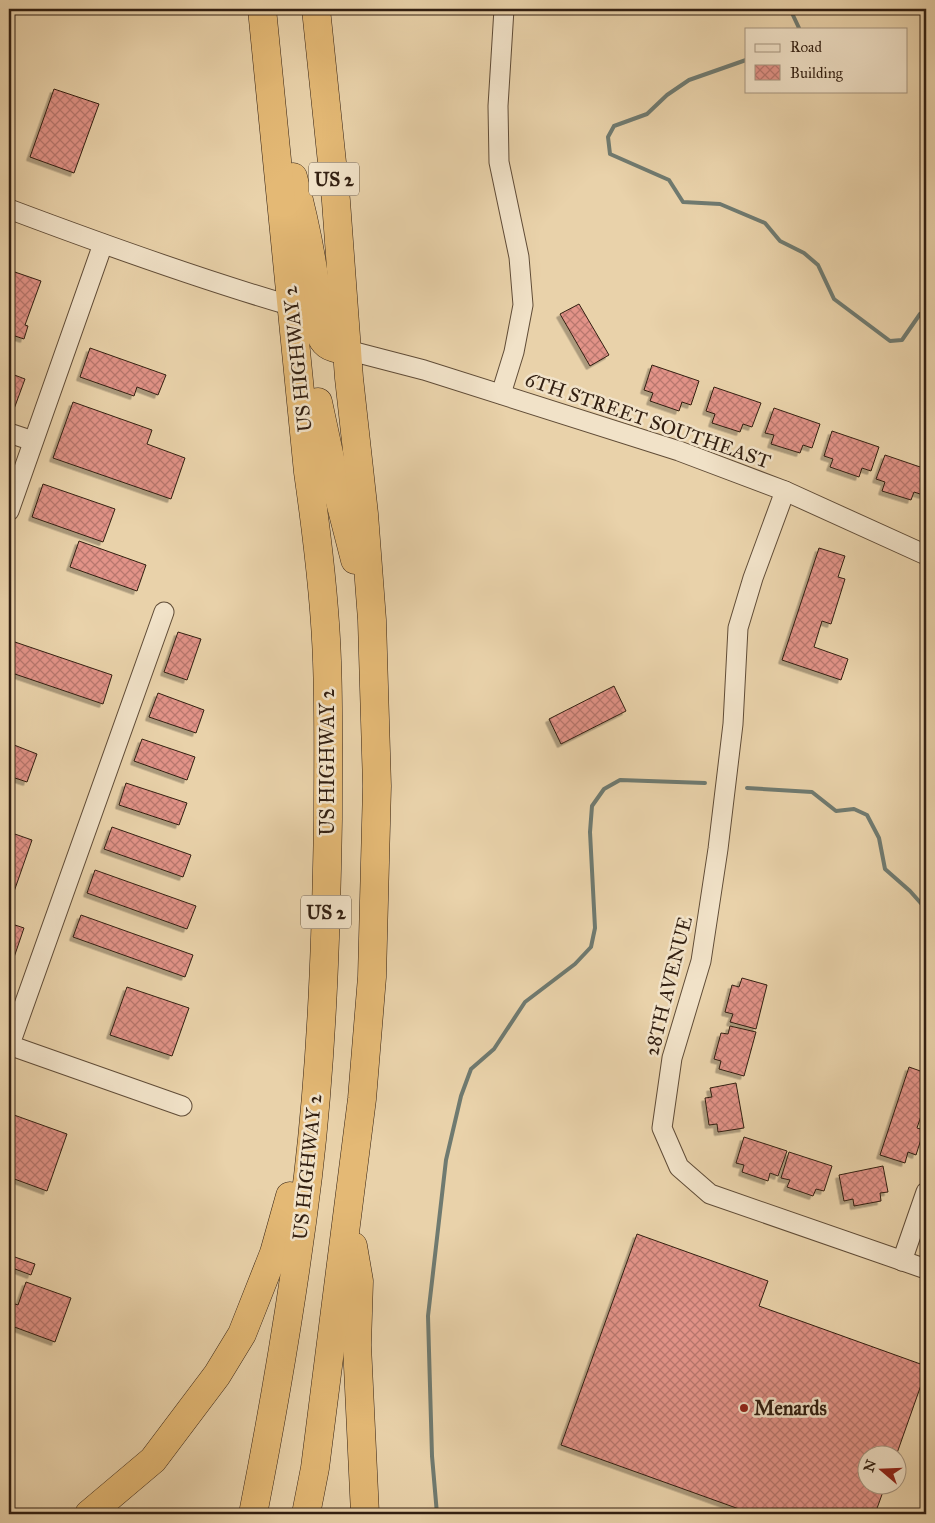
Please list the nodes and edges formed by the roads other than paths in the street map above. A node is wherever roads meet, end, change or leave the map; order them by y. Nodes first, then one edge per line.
1 (262, 9) edge
2 (316, 9) edge
3 (504, 9) edge
4 (267, 52) junction
5 (9, 209) edge
6 (103, 244) junction
7 (292, 306) junction
8 (347, 350) junction
9 (501, 394) junction
10 (9, 433) edge
11 (34, 441) junction
12 (785, 491) junction
13 (9, 511) edge
14 (926, 555) edge
15 (164, 612) dead end
16 (372, 620) junction
17 (9, 1046) edge
18 (318, 1057) junction
19 (182, 1106) dead end
20 (926, 1192) edge
21 (348, 1214) junction
22 (902, 1261) junction
23 (926, 1269) edge
24 (90, 1514) edge
25 (253, 1514) edge
26 (306, 1514) edge
27 (365, 1514) edge

1 - 4 highway, US HIGHWAY 2 / US 2
2 - 8 highway, US 2
3 - 9 street
4 - 7 highway, US HIGHWAY 2 / US 2
4 - 8 highway
5 - 6 street
6 - 7 street
6 - 11 street
7 - 16 highway
7 - 18 highway, US HIGHWAY 2 / US 2
8 - 9 street, 6TH STREET SOUTHEAST
8 - 16 highway, US 2
9 - 12 street, 6TH STREET SOUTHEAST
10 - 11 street
11 - 13 street
12 - 14 street, 6TH STREET SOUTHEAST
12 - 22 street, 28TH AVENUE
15 - 17 street
16 - 21 highway, US 2
17 - 19 street
18 - 24 highway
18 - 25 highway, US HIGHWAY 2 / US 2
20 - 22 street
21 - 26 highway, US 2
21 - 27 highway
22 - 23 street, 28TH AVENUE

